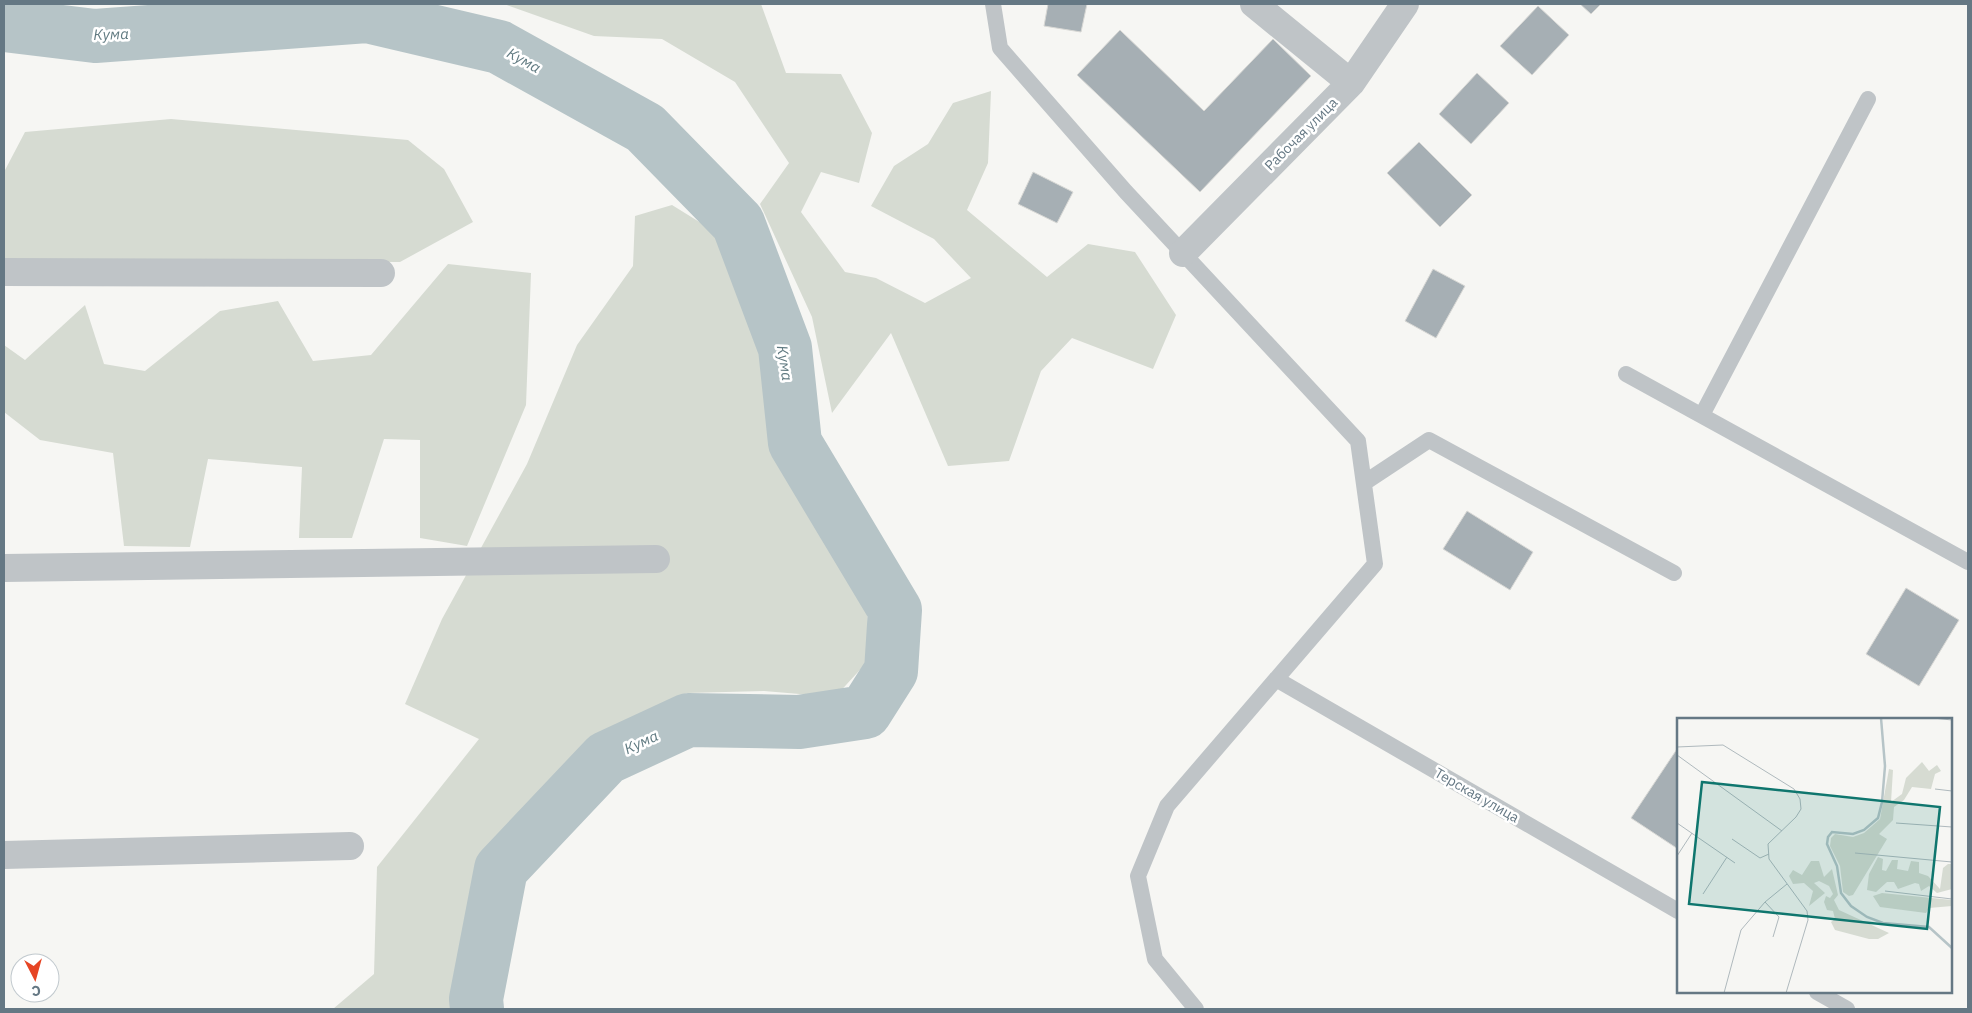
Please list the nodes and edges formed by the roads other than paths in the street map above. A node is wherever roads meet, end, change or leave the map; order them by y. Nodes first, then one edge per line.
1 (993, 4) edge
2 (1254, 4) edge
3 (1405, 4) edge
4 (1351, 83) junction
5 (1868, 99) dead end
6 (1183, 254) junction
7 (4, 272) edge
8 (382, 272) dead end
9 (1626, 374) dead end
10 (1702, 415) junction
11 (1364, 483) junction
12 (656, 559) dead end
13 (1968, 562) edge
14 (4, 568) edge
15 (1674, 573) dead end
16 (1276, 679) junction
17 (350, 846) dead end
18 (4, 855) edge
19 (1677, 910) edge
20 (1819, 993) edge
21 (1196, 1009) edge
22 (1847, 1009) edge

1 - 6 lane
2 - 4 street
3 - 4 street, Рабочая улица
4 - 6 street, Рабочая улица
5 - 10 lane
6 - 11 lane
7 - 8 street
9 - 10 lane
10 - 13 lane
11 - 15 lane
11 - 16 lane
12 - 14 street
16 - 19 lane, Терская улица
16 - 21 lane
17 - 18 street
20 - 22 lane

